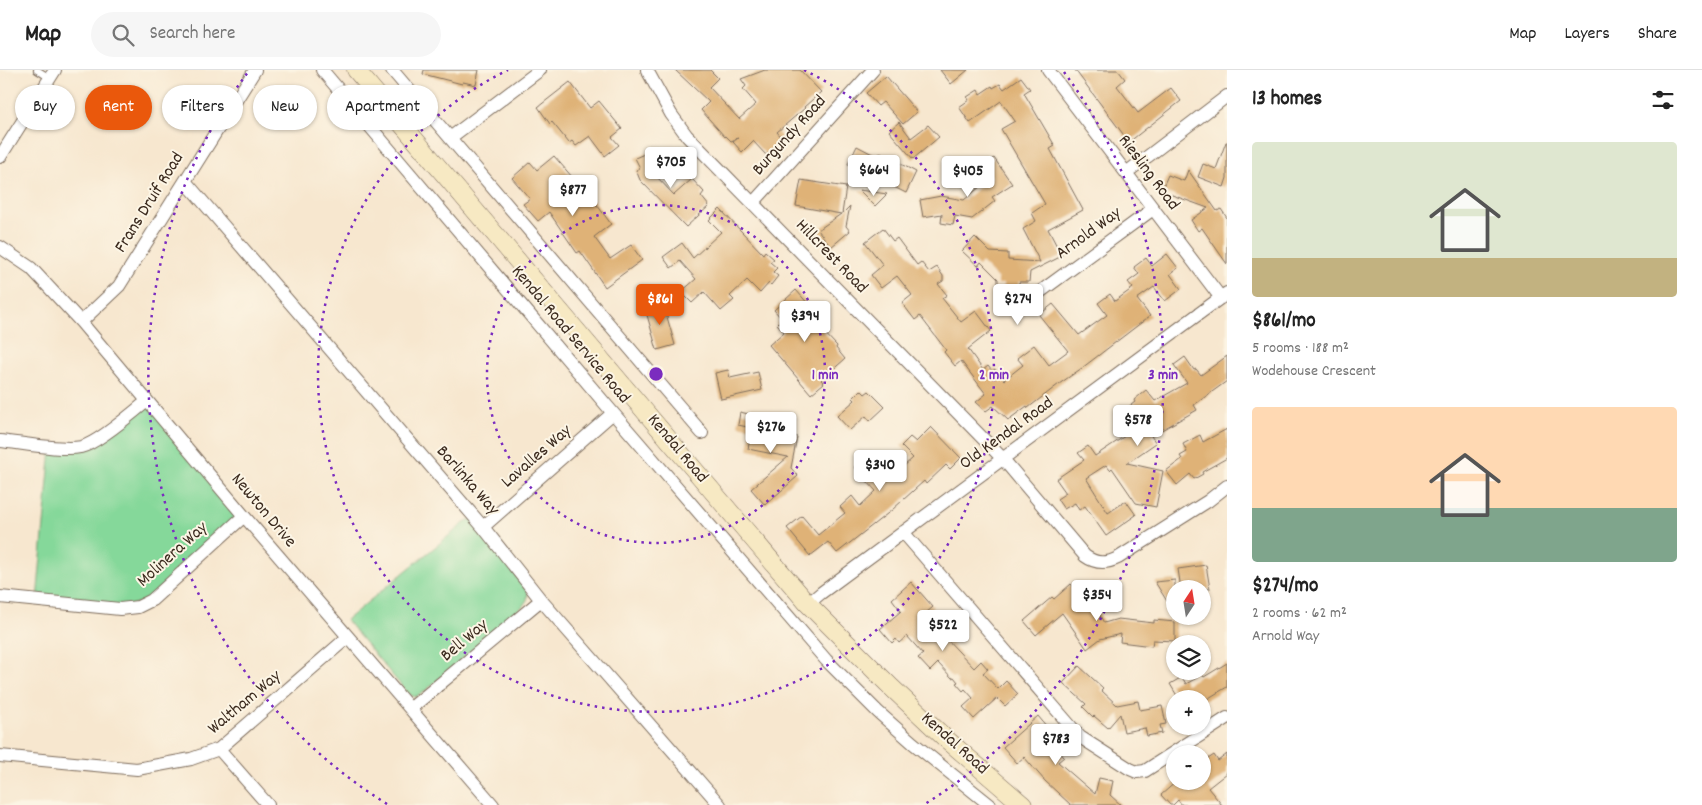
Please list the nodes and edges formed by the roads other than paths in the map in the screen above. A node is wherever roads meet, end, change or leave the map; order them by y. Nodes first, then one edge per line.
1 (37, 70) edge
2 (255, 70) edge
3 (322, 70) edge
4 (356, 70) edge
5 (392, 70) edge
6 (540, 70) edge
7 (647, 70) edge
8 (873, 70) edge
9 (1048, 70) edge
10 (53, 74) edge
11 (1227, 96) edge
12 (450, 138) junction
13 (0, 157) edge
14 (1126, 173) junction
15 (185, 181) junction
16 (753, 202) junction
17 (1153, 209) junction
18 (0, 246) edge
19 (1224, 296) edge
20 (1020, 303) dead end
21 (81, 322) junction
22 (147, 401) junction
23 (613, 412) junction
24 (702, 433) dead end
25 (0, 440) edge
26 (1003, 459) junction
27 (1227, 486) edge
28 (244, 516) junction
29 (484, 527) junction
30 (903, 532) junction
31 (0, 597) edge
32 (541, 600) junction
33 (808, 604) junction
34 (348, 637) junction
35 (411, 708) junction
36 (1227, 718) edge
37 (219, 749) junction
38 (0, 756) edge
39 (268, 805) edge
40 (494, 805) edge
41 (720, 805) edge
42 (990, 805) edge
43 (1023, 805) edge

1 - 10 lane
2 - 15 street, Frans Druif Road
3 - 23 street, Kendal Road Service Road
4 - 33 main road, Kendal Road
5 - 12 street
6 - 12 street
7 - 16 street, Hillcrest Road
8 - 16 street, Burgundy Road
9 - 14 street, Riesling Road
10 - 13 street
11 - 14 street
12 - 24 street
14 - 17 street, Riesling Road
15 - 21 street, Frans Druif Road
15 - 29 street, Barlinka Way
16 - 26 street, Hillcrest Road
17 - 19 street, Riesling Road
17 - 20 street, Arnold Way
18 - 21 street, Newton Drive
19 - 26 street, Old Kendal Road
21 - 22 street, Newton Drive
22 - 25 street
22 - 28 street, Newton Drive
23 - 29 street, Lavalles Way
23 - 42 street, Kendal Road Service Road
26 - 27 street, Hillcrest Road
26 - 30 street, Old Kendal Road
28 - 31 street, Molinera Way
28 - 34 street, Newton Drive
29 - 32 street, Barlinka Way
30 - 33 street, Old Kendal Road
30 - 36 street
32 - 35 street, Bell Way
32 - 41 street, Barlinka Way
33 - 43 main road, Kendal Road
34 - 35 street, Newton Drive
34 - 37 street, Waltham Way
35 - 40 street, Newton Drive
37 - 38 street, Waltham Way
37 - 39 street

